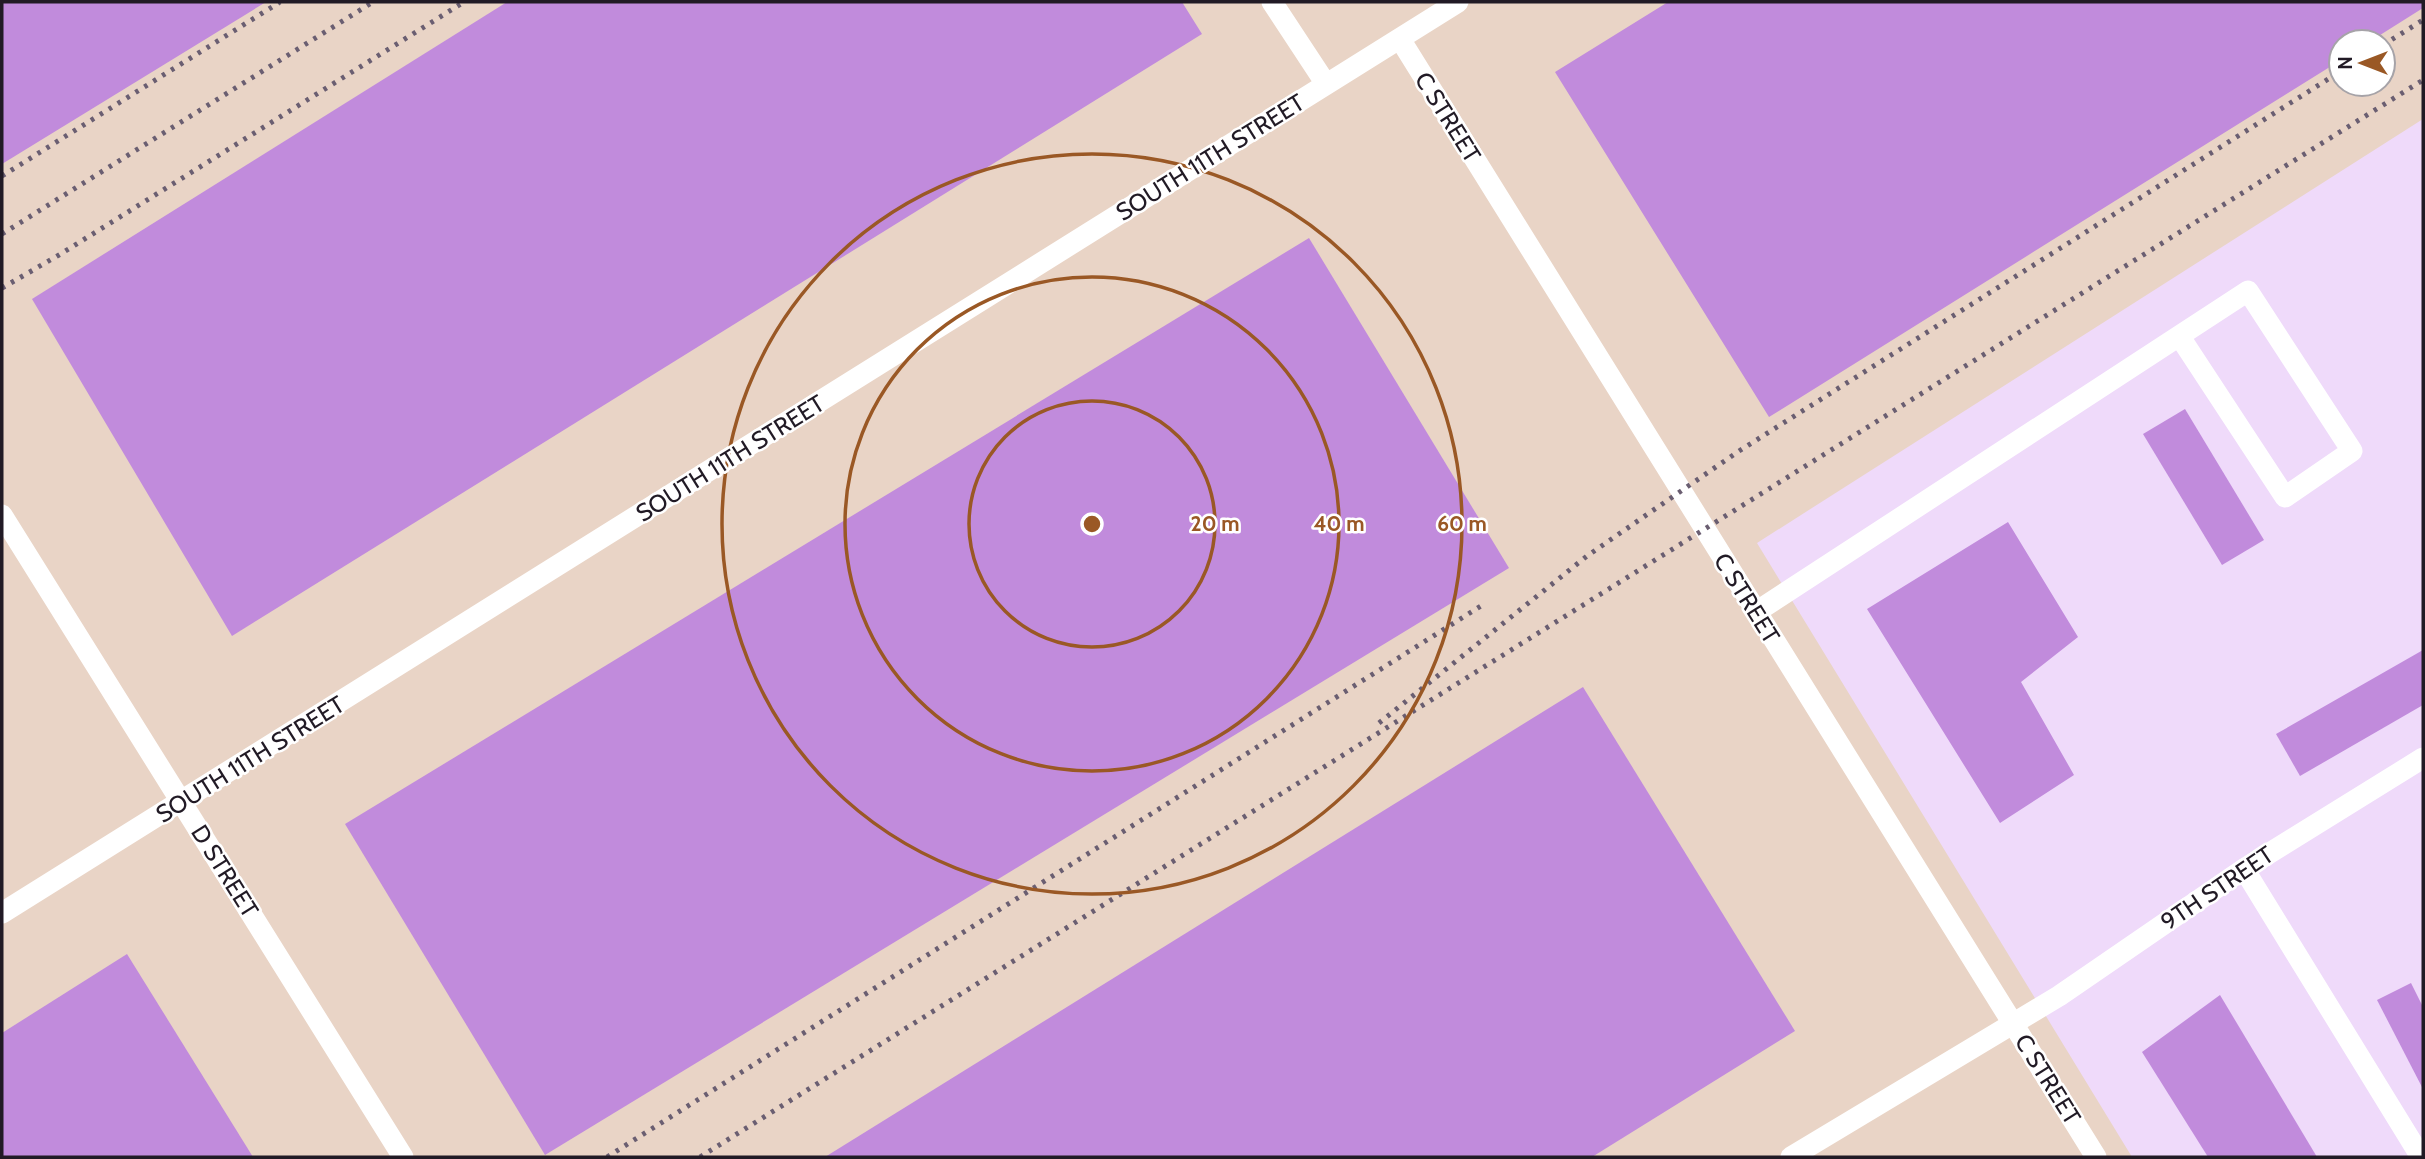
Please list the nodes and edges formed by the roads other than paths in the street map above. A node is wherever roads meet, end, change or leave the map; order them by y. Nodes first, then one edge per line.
1 (1272, 2) edge
2 (1458, 2) edge
3 (1429, 9) edge
4 (1400, 38) junction
5 (1326, 84) junction
6 (2180, 337) junction
7 (2, 515) edge
8 (1756, 612) junction
9 (2423, 758) edge
10 (182, 802) junction
11 (2244, 869) junction
12 (2, 913) edge
13 (2013, 1022) junction
14 (403, 1157) edge
15 (1791, 1157) edge
16 (2096, 1157) edge
17 (2421, 1157) edge

1 - 5 lane
2 - 3 lane, SOUTH 11TH STREET
3 - 4 lane, SOUTH 11TH STREET
4 - 5 lane, SOUTH 11TH STREET
4 - 8 lane, C STREET
5 - 10 lane, SOUTH 11TH STREET
6 - 6 lane
6 - 8 lane
7 - 10 lane, D STREET
8 - 13 lane, C STREET
9 - 11 lane, 9TH STREET
10 - 12 lane, SOUTH 11TH STREET
10 - 14 lane, D STREET
11 - 13 lane, 9TH STREET
11 - 17 lane
13 - 15 lane, 9TH STREET
13 - 16 lane, C STREET

